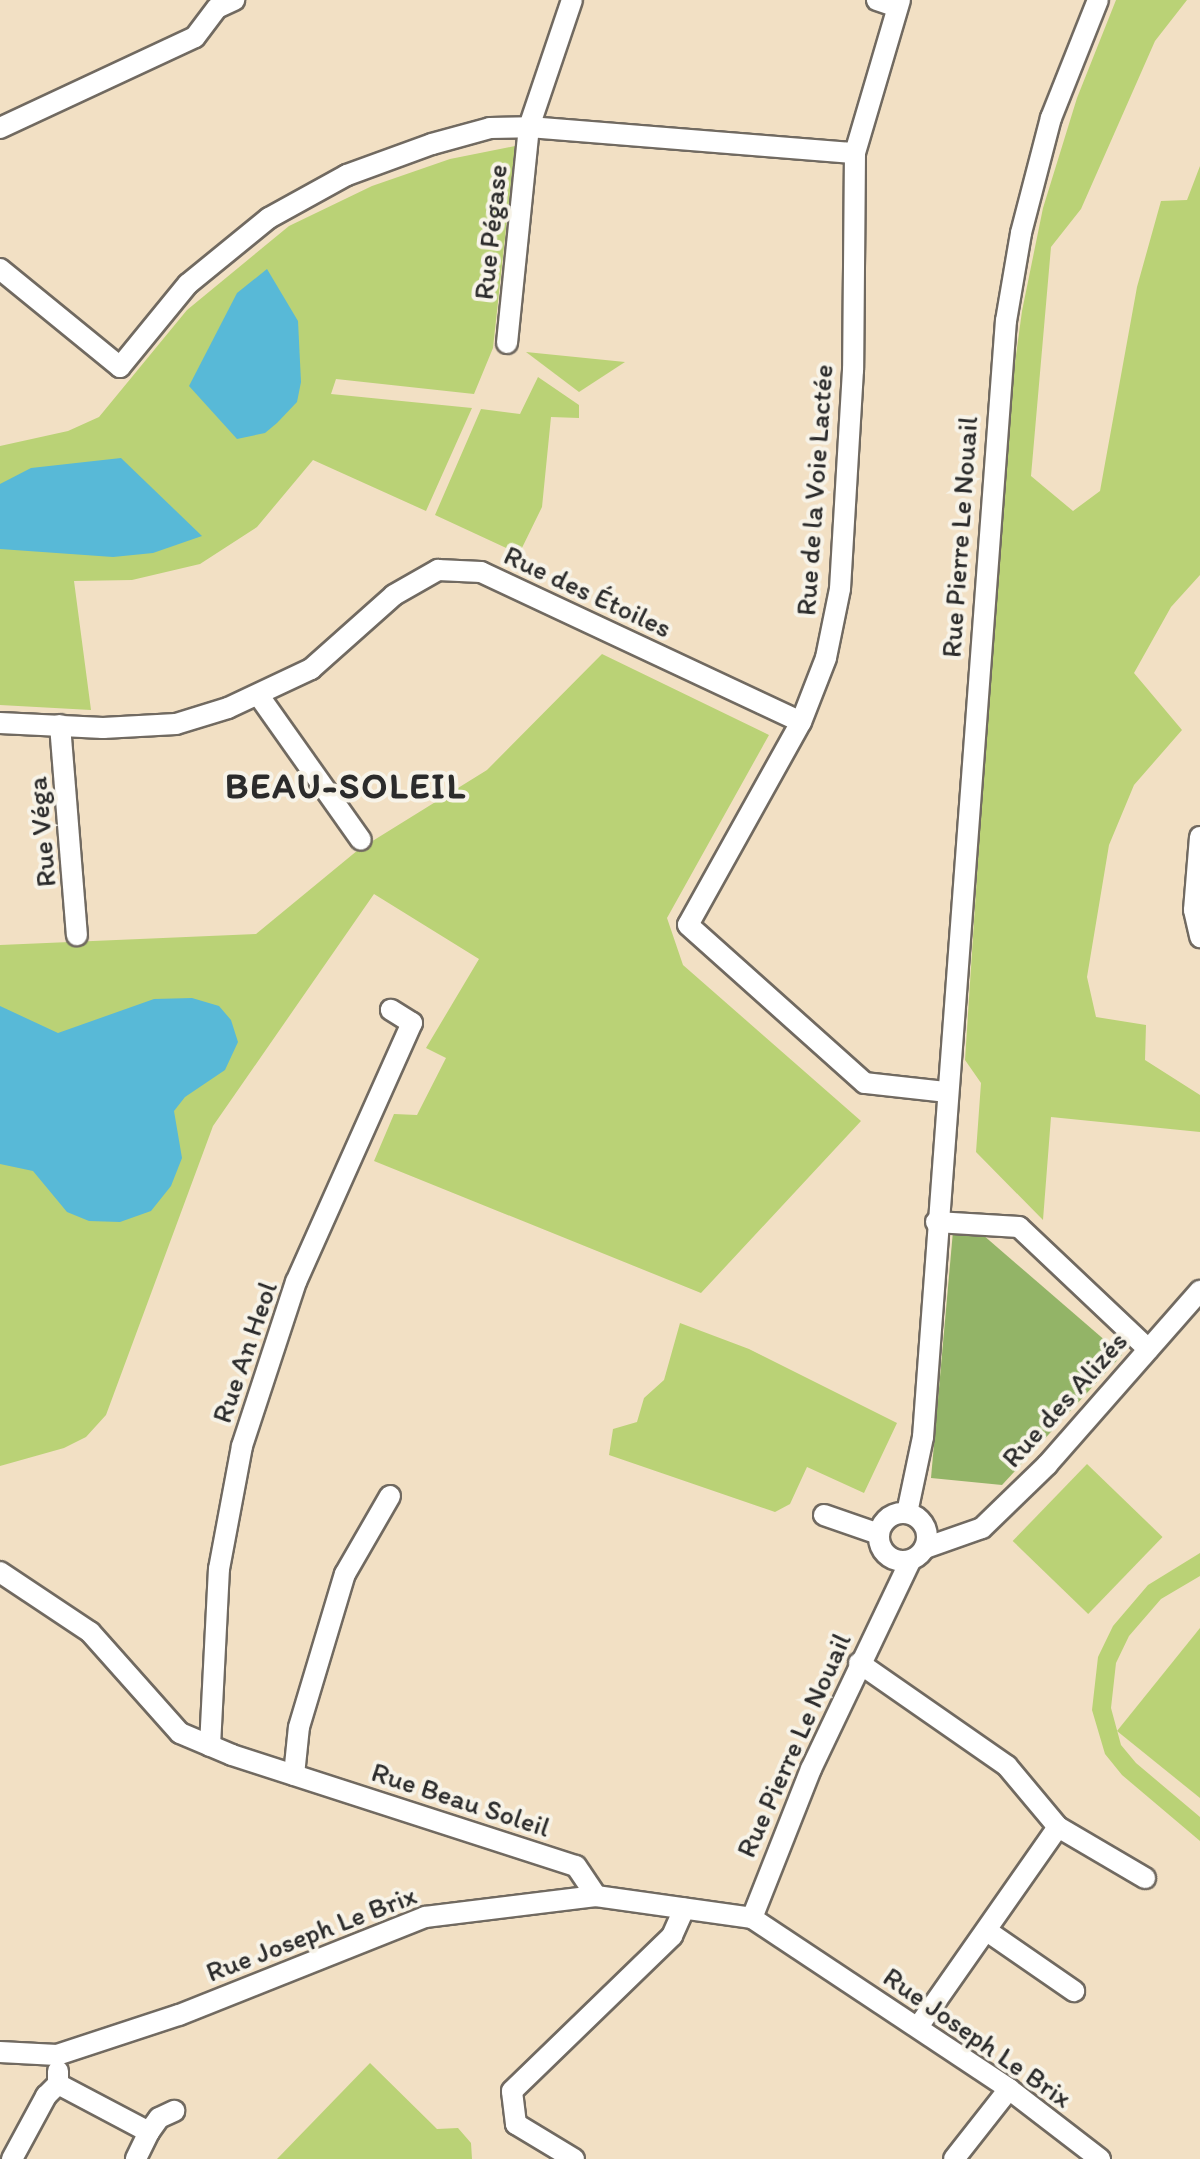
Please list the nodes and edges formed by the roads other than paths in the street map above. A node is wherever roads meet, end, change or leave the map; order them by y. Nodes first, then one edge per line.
1 (234, 0) edge
2 (572, 0) edge
3 (877, 0) edge
4 (1098, 0) edge
5 (899, 4) edge
6 (529, 127) junction
7 (0, 128) edge
8 (855, 153) junction
9 (0, 269) edge
10 (507, 343) dead end
11 (259, 696) junction
12 (801, 722) junction
13 (0, 723) edge
14 (60, 725) junction
15 (1200, 837) edge
16 (361, 840) dead end
17 (77, 935) dead end
18 (1200, 937) edge
19 (391, 1010) dead end
20 (947, 1092) junction
21 (936, 1222) junction
22 (1200, 1291) edge
23 (1148, 1349) junction
24 (390, 1496) dead end
25 (907, 1513) junction
26 (824, 1515) dead end
27 (925, 1527) junction
28 (879, 1534) junction
29 (961, 1534) junction
30 (917, 1554) junction
31 (887, 1555) junction
32 (0, 1572) edge
33 (890, 1596) junction
34 (859, 1663) junction
35 (210, 1746) junction
36 (294, 1775) junction
37 (1058, 1827) junction
38 (1145, 1878) dead end
39 (596, 1896) junction
40 (684, 1909) junction
41 (752, 1918) junction
42 (987, 1931) junction
43 (1074, 1991) dead end
44 (918, 2027) junction
45 (0, 2052) edge
46 (57, 2055) junction
47 (58, 2084) junction
48 (1009, 2089) junction
49 (174, 2111) dead end
50 (149, 2132) junction
51 (12, 2159) edge
52 (136, 2159) edge
53 (574, 2159) edge
54 (954, 2159) edge
55 (1100, 2159) edge

1 - 7 street
2 - 6 street, Rue Pégase
3 - 5 street
4 - 20 street, Rue Pierre Le Nouail
5 - 8 street, Rue de la Voie Lactée
6 - 8 street
6 - 9 street
6 - 10 street, Rue Pégase
8 - 12 street, Rue de la Voie Lactée
11 - 12 street, Rue des Étoiles
11 - 14 street, Rue des Étoiles
11 - 16 street
12 - 20 street, Rue de la Voie Lactée
13 - 14 street, Rue des Étoiles
14 - 17 street, Rue Véga
15 - 18 street
19 - 35 street, Rue An Heol
20 - 21 street, Rue Pierre Le Nouail
21 - 23 street
21 - 25 street
22 - 23 street, Rue des Alizés
23 - 29 street, Rue des Alizés
24 - 36 street
25 - 27 street
25 - 28 street
26 - 28 street
27 - 29 street
27 - 30 street
28 - 31 street
29 - 30 street, Rue des Alizés
30 - 31 street
30 - 33 street, Rue Pierre Le Nouail
31 - 33 street, Rue Pierre Le Nouail
32 - 35 street, Rue Beau Soleil
33 - 34 street, Rue Pierre Le Nouail
34 - 37 street
34 - 41 street, Rue Pierre Le Nouail
35 - 36 street, Rue Beau Soleil
36 - 39 street, Rue Beau Soleil
37 - 38 street
37 - 42 street
39 - 40 street, Rue Joseph Le Brix
39 - 46 street, Rue Joseph Le Brix
40 - 41 street, Rue Joseph Le Brix
40 - 53 street
41 - 44 street, Rue Joseph Le Brix
42 - 43 street
42 - 44 street
44 - 48 street, Rue Joseph Le Brix
45 - 46 street, Rue Joseph Le Brix
46 - 47 street
47 - 50 street
47 - 51 street
48 - 54 street
48 - 55 street, Rue Joseph Le Brix
49 - 50 street
50 - 52 street

